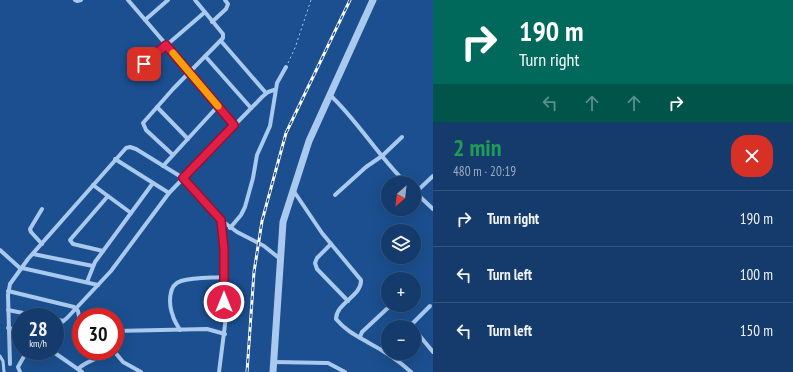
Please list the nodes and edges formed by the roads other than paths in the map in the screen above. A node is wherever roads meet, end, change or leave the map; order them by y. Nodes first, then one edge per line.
1 (75, 0) edge
2 (81, 0) edge
3 (128, 0) edge
4 (168, 0) edge
5 (195, 0) edge
6 (225, 0) edge
7 (373, 0) edge
8 (205, 12) junction
9 (145, 20) junction
10 (212, 22) junction
11 (221, 41) junction
12 (166, 45) junction
13 (205, 56) junction
14 (286, 67) road end
15 (189, 72) junction
16 (133, 74) dead end
17 (274, 90) junction
18 (266, 93) junction
19 (330, 95) junction
20 (218, 106) junction
21 (157, 107) junction
22 (251, 108) junction
23 (234, 125) junction
24 (402, 138) dead end
25 (188, 139) junction
26 (173, 155) junction
27 (382, 156) junction
28 (115, 159) junction
29 (163, 166) junction
30 (400, 176) edge
31 (433, 176) edge
32 (183, 178) junction
33 (154, 183) junction
34 (93, 185) junction
35 (421, 186) edge
36 (293, 190) junction
37 (169, 194) junction
38 (336, 195) dead end
39 (108, 196) junction
40 (421, 197) edge
41 (42, 209) dead end
42 (433, 209) edge
43 (131, 213) junction
44 (221, 220) junction
45 (230, 228) junction
46 (42, 244) junction
47 (332, 244) junction
48 (0, 250) edge
49 (102, 251) junction
50 (33, 254) junction
51 (279, 258) junction
52 (93, 266) junction
53 (21, 269) junction
54 (224, 277) junction
55 (88, 282) junction
56 (98, 285) junction
57 (8, 291) junction
58 (348, 301) junction
59 (430, 306) dead end
60 (76, 308) joint
61 (8, 310) junction
62 (12, 311) edge
63 (72, 312) edge
64 (383, 312) edge
65 (64, 320) edge
66 (416, 320) edge
67 (8, 328) junction
68 (12, 329) edge
69 (180, 330) junction
70 (124, 331) edge
71 (225, 334) junction
72 (360, 337) junction
73 (421, 337) edge
74 (381, 349) edge
75 (433, 352) edge
76 (0, 356) edge
77 (64, 359) edge
78 (22, 360) edge
79 (92, 360) edge
80 (121, 360) edge
81 (395, 360) edge
82 (274, 362) junction
83 (10, 364) dead end
84 (80, 370) edge
85 (4, 372) edge
86 (20, 372) edge
87 (141, 372) edge
88 (219, 372) edge
89 (273, 372) edge
90 (345, 372) edge
91 (410, 372) edge

1 - 2 street
3 - 9 street
4 - 9 street
5 - 8 street
6 - 10 street
7 - 19 street
8 - 10 street
8 - 12 street
9 - 12 street
10 - 11 street
11 - 13 street
11 - 18 street
12 - 15 street
12 - 16 street
13 - 15 street
13 - 22 street
14 - 17 street
15 - 20 street
15 - 21 street
17 - 18 street
17 - 45 street
18 - 22 street
19 - 27 street
19 - 36 street
20 - 23 street
20 - 25 street
21 - 25 street
21 - 26 street
22 - 23 street
23 - 32 street
24 - 27 street
25 - 26 street
26 - 29 street
27 - 30 street
27 - 38 street
28 - 29 street
28 - 33 street
28 - 34 street
29 - 32 street
31 - 35 street
32 - 37 street
32 - 44 street
33 - 37 street
33 - 43 street
34 - 39 street
34 - 46 street
36 - 47 street
36 - 51 street
37 - 56 street
39 - 43 street
39 - 49 street
40 - 42 street
41 - 46 street
43 - 49 street
44 - 45 street
44 - 54 street
45 - 51 street
46 - 50 street
47 - 58 street
47 - 58 street
48 - 53 street
49 - 52 street
50 - 52 street
50 - 53 street
51 - 82 street
52 - 55 street
53 - 55 street
53 - 57 street
54 - 69 street
54 - 71 street
55 - 56 street
56 - 60 street
57 - 60 street
57 - 61 street
58 - 72 street
59 - 66 street
61 - 62 street
61 - 67 street
63 - 65 street
64 - 72 street
67 - 68 street
67 - 83 street
69 - 70 street
69 - 71 street
71 - 88 street
72 - 74 street
73 - 75 street
76 - 85 lane
77 - 84 street
78 - 86 street
79 - 84 street
80 - 87 street
81 - 91 street
82 - 89 street
82 - 90 street

